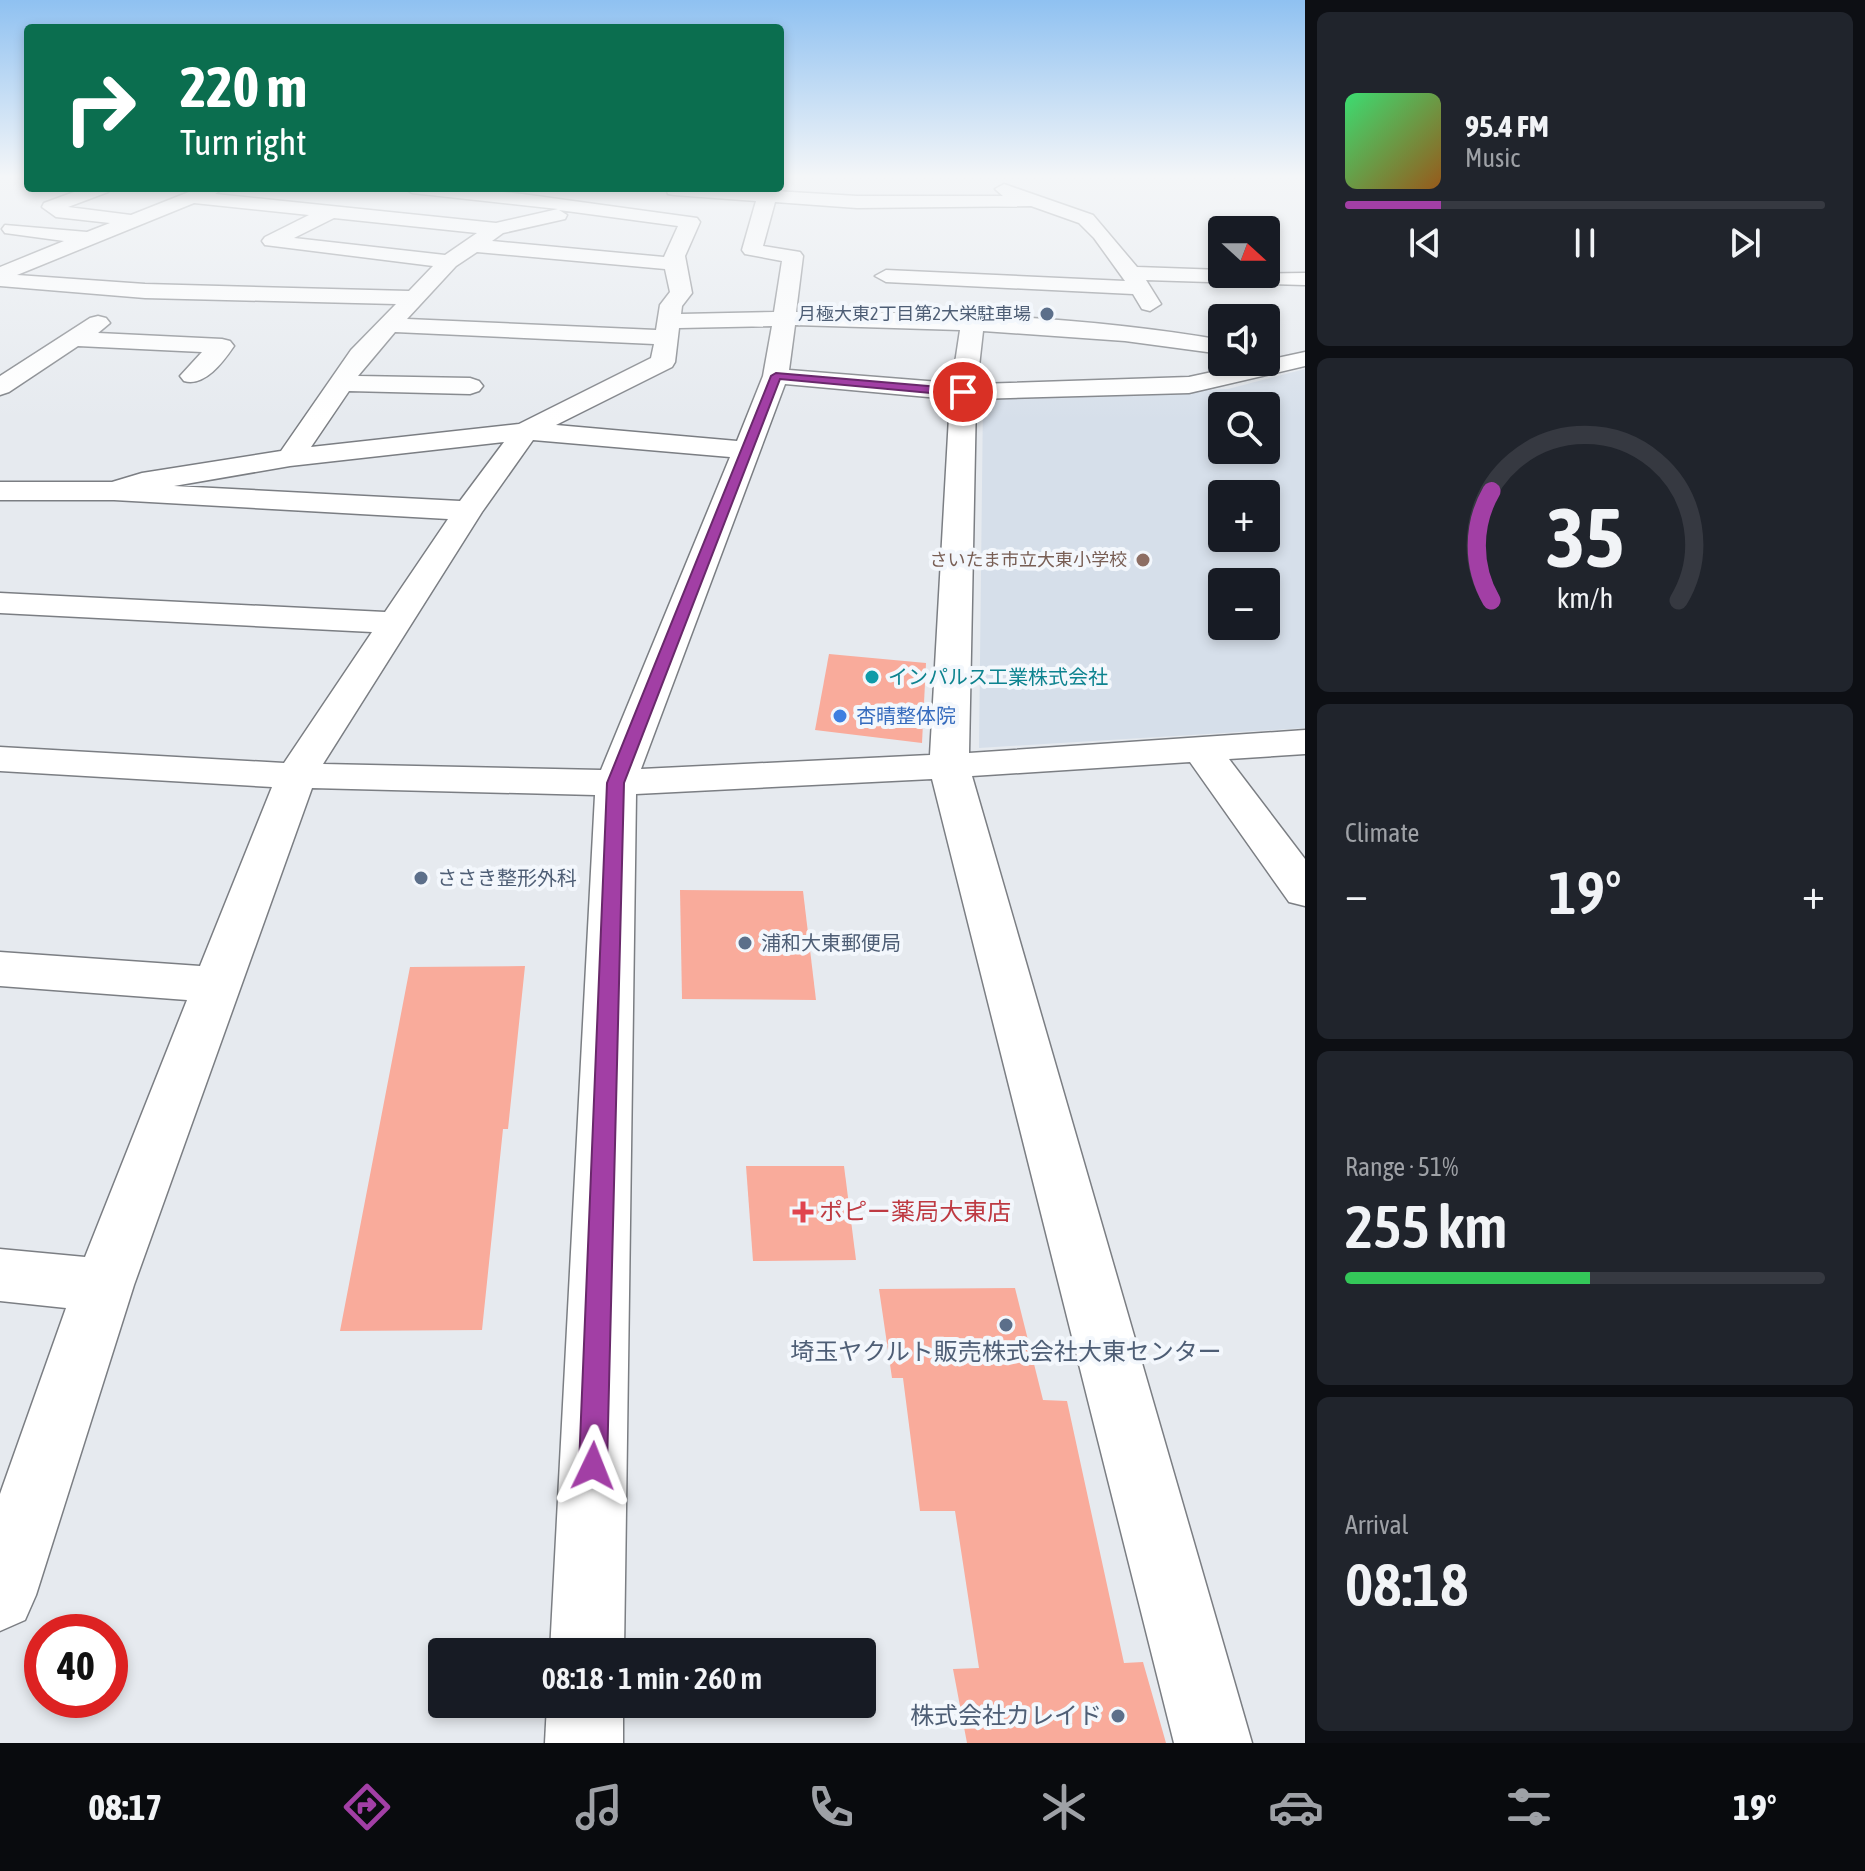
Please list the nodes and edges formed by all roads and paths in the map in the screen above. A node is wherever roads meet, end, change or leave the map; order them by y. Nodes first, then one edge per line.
1 (41, 257) edge
2 (410, 257) edge
3 (456, 257) edge
4 (603, 257) edge
5 (674, 257) edge
6 (793, 257) edge
7 (1117, 257) edge
8 (449, 262) junction
9 (972, 262) dead end
10 (673, 264) junction
11 (0, 274) edge
12 (886, 276) dead end
13 (1133, 277) junction
14 (1305, 279) edge
15 (0, 280) edge
16 (58, 285) junction
17 (145, 291) junction
18 (413, 298) junction
19 (24, 307) dead end
20 (785, 317) junction
21 (973, 323) junction
22 (389, 325) junction
23 (667, 330) junction
24 (1164, 336) junction
25 (74, 339) junction
26 (1208, 344) edge
27 (1287, 358) edge
28 (193, 376) dead end
29 (776, 376) junction
30 (341, 383) junction
31 (470, 386) dead end
32 (0, 387) edge
33 (963, 392) junction
34 (526, 431) junction
35 (747, 450) junction
36 (290, 458) junction
37 (0, 491) edge
38 (114, 491) junction
39 (468, 511) junction
40 (0, 603) edge
41 (395, 623) junction
42 (1305, 742) edge
43 (1200, 747) junction
44 (0, 759) edge
45 (949, 766) junction
46 (296, 776) junction
47 (616, 783) junction
48 (1305, 891) edge
49 (0, 969) edge
50 (217, 985) junction
51 (0, 1275) edge
52 (104, 1285) junction
53 (0, 1595) edge
54 (587, 1638) edge
55 (585, 1718) edge
56 (584, 1743) edge
57 (1213, 1743) edge

1 - 11 street
2 - 8 street
3 - 8 street
4 - 10 street
5 - 10 street
6 - 20 street
7 - 13 street
8 - 18 street
9 - 13 street
10 - 23 street
12 - 13 street
13 - 14 street
13 - 24 street
15 - 16 street
16 - 17 street
16 - 19 street
17 - 18 street
17 - 25 street
18 - 22 street
20 - 21 street
20 - 23 street
20 - 29 street
21 - 24 street
21 - 33 street
22 - 23 street
22 - 30 street
23 - 34 street
24 - 26 street
25 - 28 street
25 - 32 street
27 - 33 street
29 - 33 street
29 - 35 street
30 - 31 street
30 - 36 street
33 - 45 street
34 - 35 street
34 - 36 street
34 - 39 street
35 - 47 street
36 - 38 street
37 - 38 street
38 - 39 street
39 - 41 street
40 - 41 street
41 - 46 street
42 - 43 street
43 - 45 street
43 - 48 street
44 - 46 street
45 - 47 street
45 - 57 street
46 - 47 street
46 - 50 street
47 - 54 street
49 - 50 street
50 - 52 street
51 - 52 street
52 - 53 street
55 - 56 street

